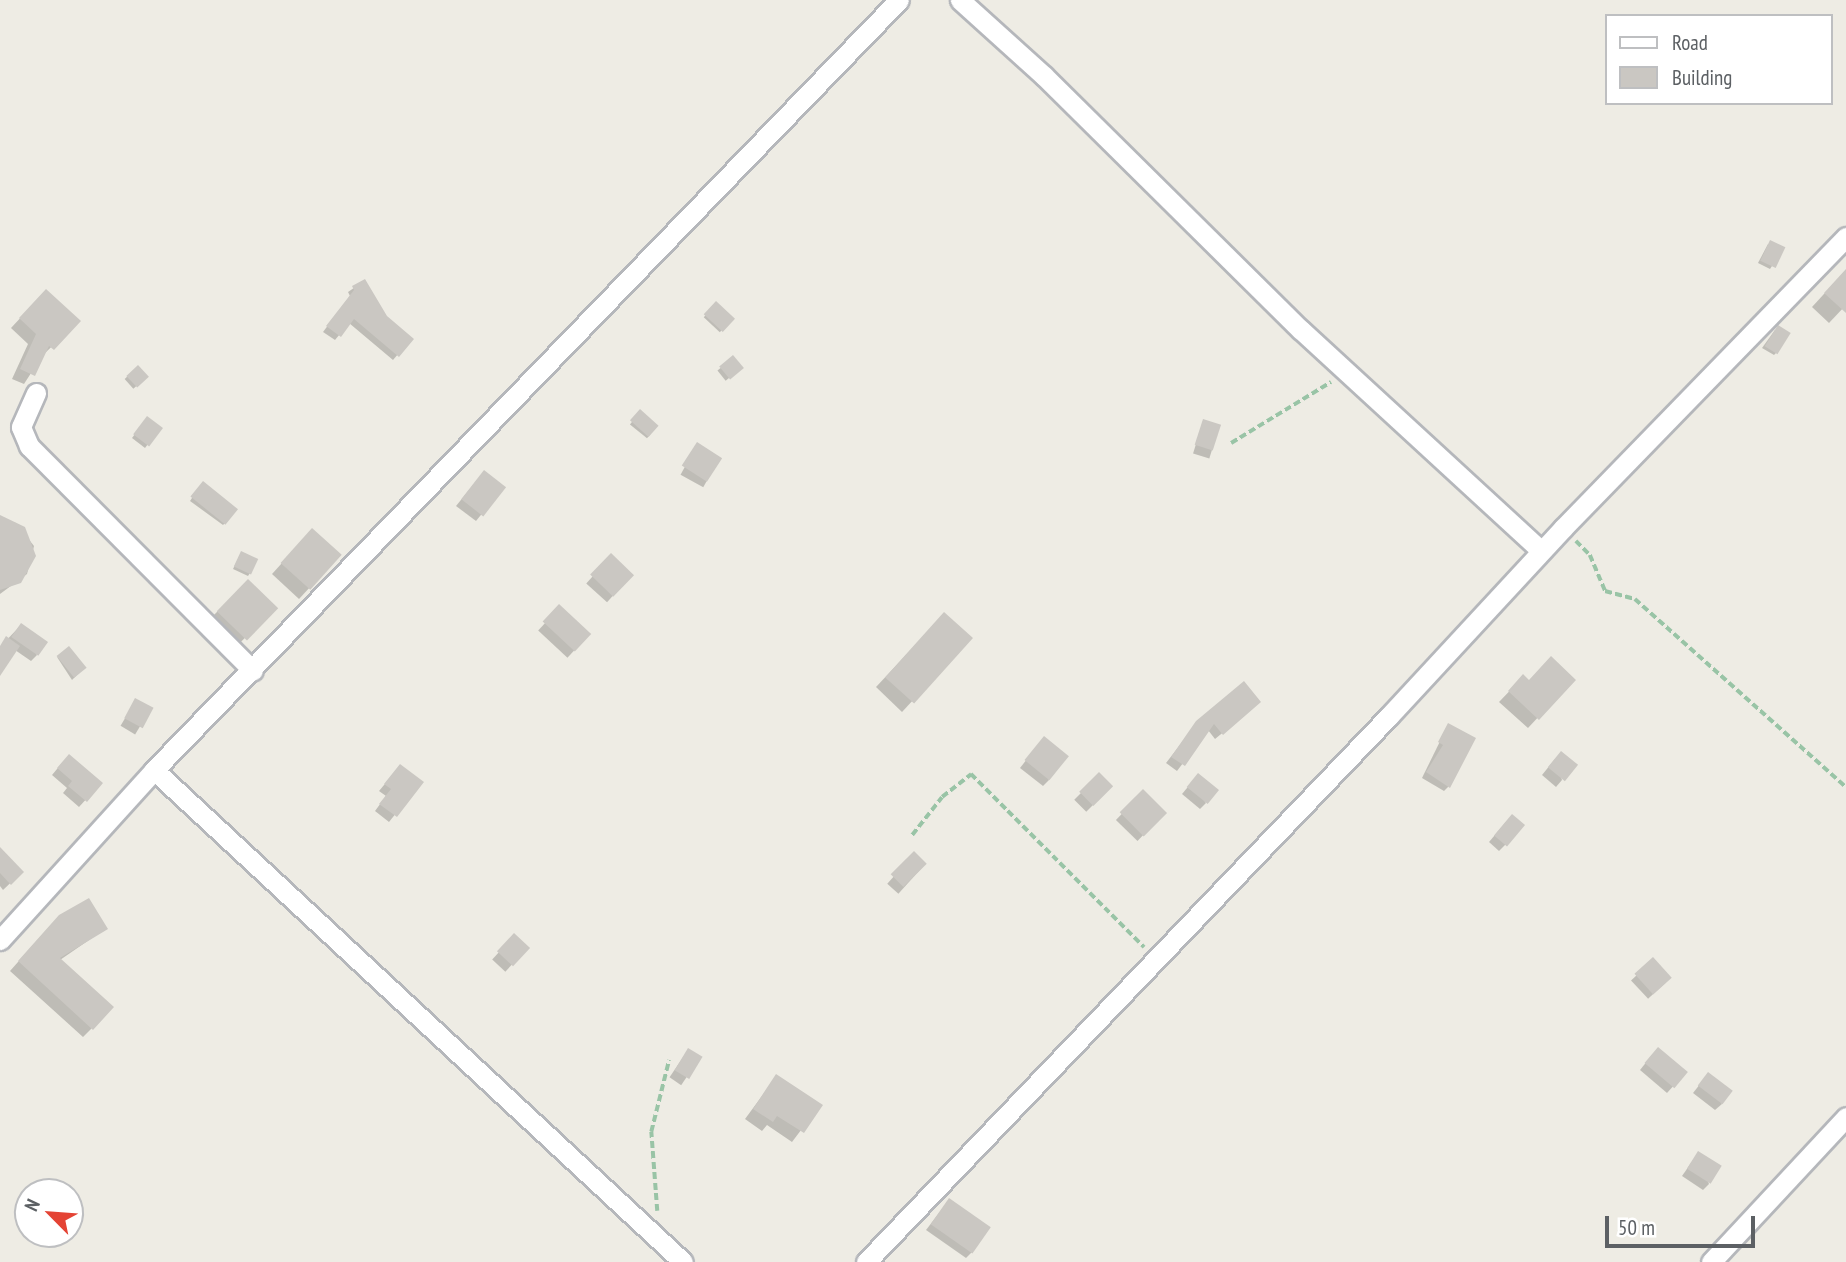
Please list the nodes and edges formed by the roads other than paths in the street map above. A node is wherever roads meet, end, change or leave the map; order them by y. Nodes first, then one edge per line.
1 (899, 0) edge
2 (960, 0) edge
3 (1846, 237) edge
4 (36, 393) dead end
5 (1541, 551) junction
6 (253, 671) junction
7 (154, 770) junction
8 (0, 940) edge
9 (1846, 1117) edge
10 (683, 1262) edge
11 (866, 1262) edge
12 (1711, 1262) edge

1 - 6 street
2 - 5 street
3 - 5 street
4 - 6 street
5 - 11 street
6 - 7 street
7 - 8 street
7 - 10 street
9 - 12 street

